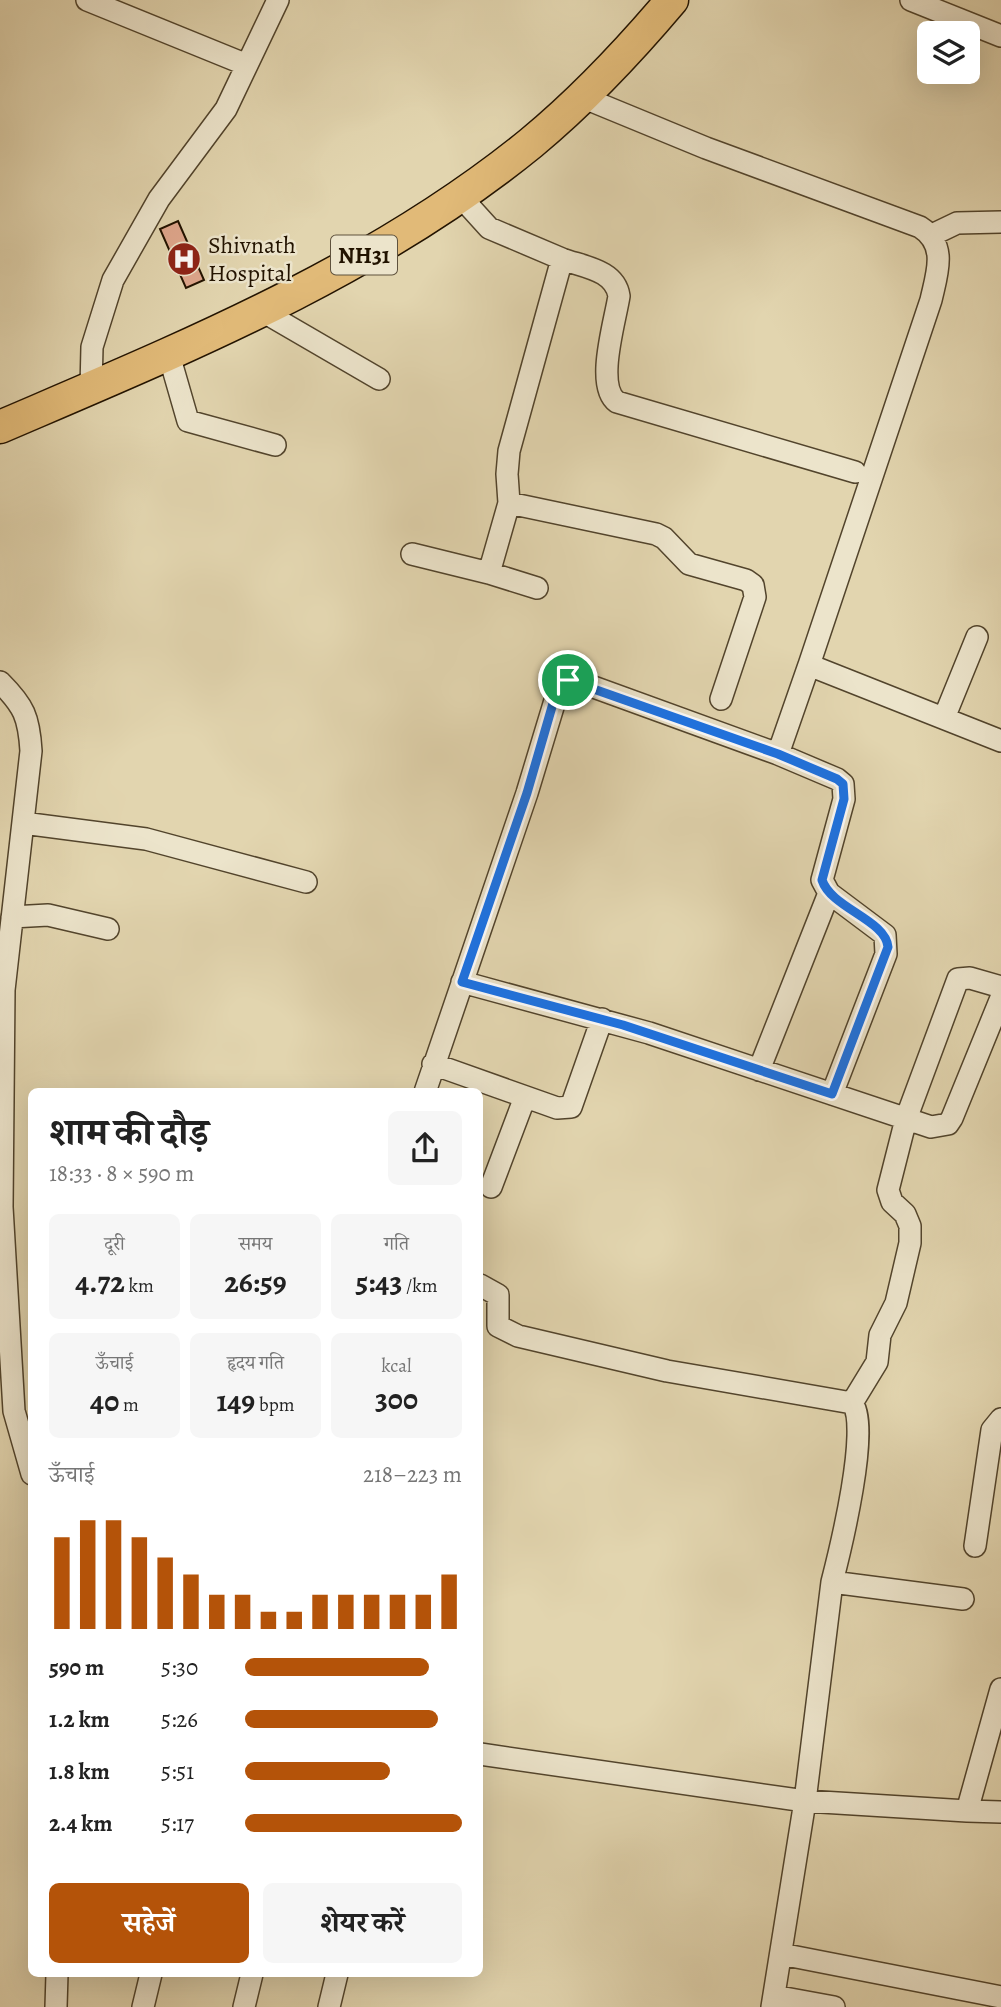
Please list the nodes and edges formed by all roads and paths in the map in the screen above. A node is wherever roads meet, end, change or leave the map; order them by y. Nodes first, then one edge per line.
1 (87, 0) edge
2 (278, 0) edge
3 (672, 0) edge
4 (911, 0) edge
5 (1001, 36) edge
6 (247, 65) junction
7 (582, 97) junction
8 (460, 195) junction
9 (1001, 222) edge
10 (932, 234) junction
11 (562, 259) junction
12 (262, 311) junction
13 (169, 355) junction
14 (379, 379) dead end
15 (91, 388) junction
16 (0, 428) edge
17 (275, 445) dead end
18 (855, 472) dead end
19 (509, 503) junction
20 (412, 554) dead end
21 (489, 573) junction
22 (537, 589) dead end
23 (977, 637) dead end
24 (809, 665) junction
25 (0, 682) edge
26 (720, 699) dead end
27 (944, 718) junction
28 (1001, 741) edge
29 (778, 754) junction
30 (23, 823) junction
31 (306, 882) dead end
32 (830, 894) junction
33 (12, 917) junction
34 (108, 929) dead end
35 (462, 982) junction
36 (1001, 987) edge
37 (1001, 998) edge
38 (602, 1019) junction
39 (433, 1064) junction
40 (759, 1070) junction
41 (426, 1088) edge
42 (832, 1094) junction
43 (526, 1097) junction
44 (906, 1119) junction
45 (491, 1187) dead end
46 (483, 1287) edge
47 (852, 1403) junction
48 (1001, 1419) edge
49 (24, 1421) edge
50 (28, 1448) edge
51 (975, 1546) dead end
52 (832, 1582) junction
53 (963, 1599) dead end
54 (1001, 1689) edge
55 (483, 1754) edge
56 (805, 1801) junction
57 (967, 1811) junction
58 (1001, 1812) edge
59 (781, 1954) junction
60 (57, 1977) edge
61 (150, 1977) edge
62 (251, 1977) edge
63 (336, 1977) edge
64 (1001, 1997) edge
65 (773, 2002) edge
66 (55, 2007) edge
67 (143, 2007) edge
68 (244, 2007) edge
69 (329, 2007) edge
70 (834, 2007) edge

1 - 6 street
2 - 6 street
3 - 7 highway, NH31
4 - 5 street
6 - 15 street
7 - 8 highway, NH31
7 - 10 street
8 - 11 street
8 - 12 highway, NH31
9 - 10 street
10 - 24 street
11 - 18 street
11 - 19 street
12 - 13 highway, NH31
12 - 14 street
13 - 15 highway, NH31
13 - 17 street
15 - 16 highway, NH31
19 - 21 street
19 - 26 street
20 - 21 street
21 - 22 street
23 - 27 street
24 - 27 street
24 - 29 street
25 - 30 street
27 - 28 street
29 - 32 street
29 - 35 street
30 - 31 street
30 - 33 street
32 - 40 street
32 - 42 street
33 - 34 street
33 - 49 street
35 - 38 street
35 - 39 street
36 - 44 street
37 - 44 street
38 - 40 street
38 - 43 street
39 - 41 street
39 - 43 street
40 - 42 street
42 - 44 street
43 - 45 street
44 - 47 street
46 - 47 street
47 - 52 street
48 - 51 street
49 - 50 street
52 - 53 street
52 - 56 street
54 - 57 street
55 - 56 street
56 - 57 street
56 - 59 street
57 - 58 street
59 - 64 street
59 - 65 street
60 - 66 street
61 - 67 street
62 - 68 street
63 - 69 street
65 - 70 street

